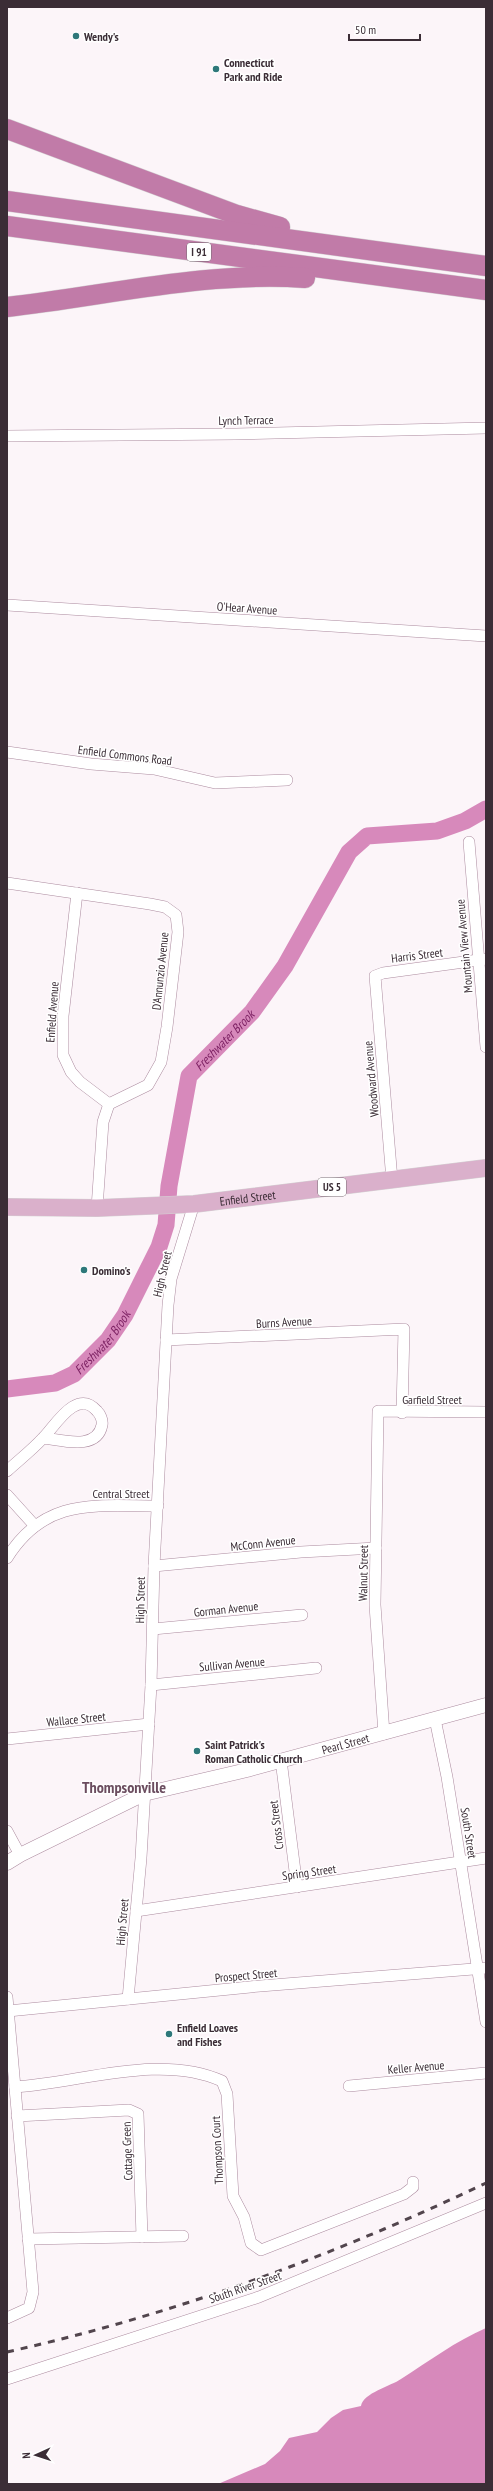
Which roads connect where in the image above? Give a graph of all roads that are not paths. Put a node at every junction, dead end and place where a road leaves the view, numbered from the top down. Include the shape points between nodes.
1 (7, 129) edge
2 (7, 202) edge
3 (7, 226) edge
4 (312, 242) junction
5 (486, 254) edge
6 (415, 256) junction
7 (486, 266) edge
8 (390, 278) junction
9 (486, 290) edge
10 (7, 307) edge
11 (486, 428) edge
12 (7, 436) edge
13 (7, 605) edge
14 (486, 636) edge
15 (7, 752) edge
16 (287, 780) dead end
17 (470, 842) dead end
18 (7, 883) edge
19 (77, 893) junction
20 (482, 959) edge
21 (375, 976) joint
22 (486, 1047) edge
23 (109, 1104) junction
24 (486, 1168) edge
25 (392, 1180) junction
26 (186, 1205) junction
27 (7, 1207) edge
28 (97, 1208) junction
29 (166, 1340) junction
30 (378, 1411) joint
31 (486, 1412) edge
32 (402, 1413) junction
33 (44, 1438) junction
34 (7, 1471) edge
35 (7, 1495) edge
36 (158, 1506) junction
37 (34, 1526) junction
38 (376, 1548) junction
39 (7, 1558) edge
40 (154, 1566) junction
41 (302, 1615) dead end
42 (153, 1629) junction
43 (316, 1668) dead end
44 (151, 1684) junction
45 (486, 1705) edge
46 (435, 1719) junction
47 (149, 1724) junction
48 (384, 1734) junction
49 (7, 1738) edge
50 (281, 1760) junction
51 (144, 1794) junction
52 (7, 1831) edge
53 (20, 1854) junction
54 (486, 1858) edge
55 (460, 1862) junction
56 (7, 1864) edge
57 (297, 1887) junction
58 (136, 1911) junction
59 (482, 1968) edge
60 (7, 1997) edge
61 (128, 1999) junction
62 (8, 2011) junction
63 (486, 2022) edge
64 (486, 2073) edge
65 (349, 2086) dead end
66 (15, 2087) junction
67 (17, 2116) junction
68 (413, 2182) dead end
69 (486, 2203) edge
70 (183, 2236) dead end
71 (142, 2237) junction
72 (28, 2239) junction
73 (7, 2318) edge
74 (7, 2379) edge

1 - 4 highway via 236,215 288,229
2 - 4 highway, I 91
3 - 8 highway, I 91
4 - 6 highway, I 91
5 - 6 highway via 443,250
6 - 7 highway, I 91
8 - 9 highway, I 91
8 - 10 highway via 360,283 280,277 228,278
11 - 12 street, Lynch Terrace
13 - 14 street, O'Hear Avenue
15 - 16 street, Enfield Commons Road via 91,764 154,769 215,783
17 - 20 street, Mountain View Avenue
18 - 19 street, D'Annunzio Avenue
19 - 23 street, Enfield Avenue via 63,1016 63,1055 71,1072 80,1082
19 - 23 street, D'Annunzio Avenue via 165,908 176,915 178,922 161,1062 148,1085
20 - 21 street, Harris Street
20 - 22 street, Mountain View Avenue
21 - 25 street, Woodward Avenue
23 - 28 street via 103,1122
24 - 25 main road, Enfield Street / US 5
25 - 26 main road, Enfield Street / US 5
26 - 28 main road, Enfield Street / US 5
26 - 29 street, High Street via 171,1279
27 - 28 main road, Enfield Street / US 5
29 - 32 street, Burns Avenue via 404,1329
29 - 36 street, High Street
30 - 32 street, Garfield Street
30 - 38 street, Walnut Street
31 - 32 street, Garfield Street
33 - 33 street via 58,1418 73,1407 88,1406 96,1409 101,1417 102,1425 98,1435 91,1441
33 - 34 street
35 - 37 street
36 - 37 street, Central Street via 84,1506 56,1513
36 - 40 street, High Street
37 - 39 street, Central Street
38 - 40 street, McConn Avenue via 301,1552
38 - 48 street, Walnut Street via 376,1635
40 - 42 street, High Street
41 - 42 street, Gorman Avenue
42 - 44 street, High Street
43 - 44 street, Sullivan Avenue
44 - 47 street, High Street
45 - 46 street, Pearl Street
46 - 48 street, Pearl Street
46 - 55 street, South Street
47 - 49 street, Wallace Street
47 - 51 street, High Street
48 - 50 street, Pearl Street
50 - 51 street, Pearl Street
50 - 57 street, Cross Street
51 - 53 street, Pearl Street
51 - 58 street, High Street
52 - 53 street
53 - 56 street, Pearl Street
54 - 55 street, Spring Street
55 - 57 street, Spring Street
55 - 59 street, South Street
57 - 58 street, Spring Street
58 - 61 street, High Street
59 - 61 street, Prospect Street
59 - 63 street, South Street
60 - 62 street
61 - 62 street, Prospect Street
62 - 66 street
64 - 65 street, Keller Avenue
66 - 67 street
66 - 68 street, Thompson Court via 146,2069 176,2070 222,2081 227,2094 233,2196 244,2217 251,2244 261,2250 404,2194 413,2187
67 - 71 street, Cottage Green via 129,2110 138,2114
67 - 72 street
69 - 74 street, South River Street via 259,2297
70 - 71 street
71 - 72 street
72 - 73 street via 32,2301 28,2309

